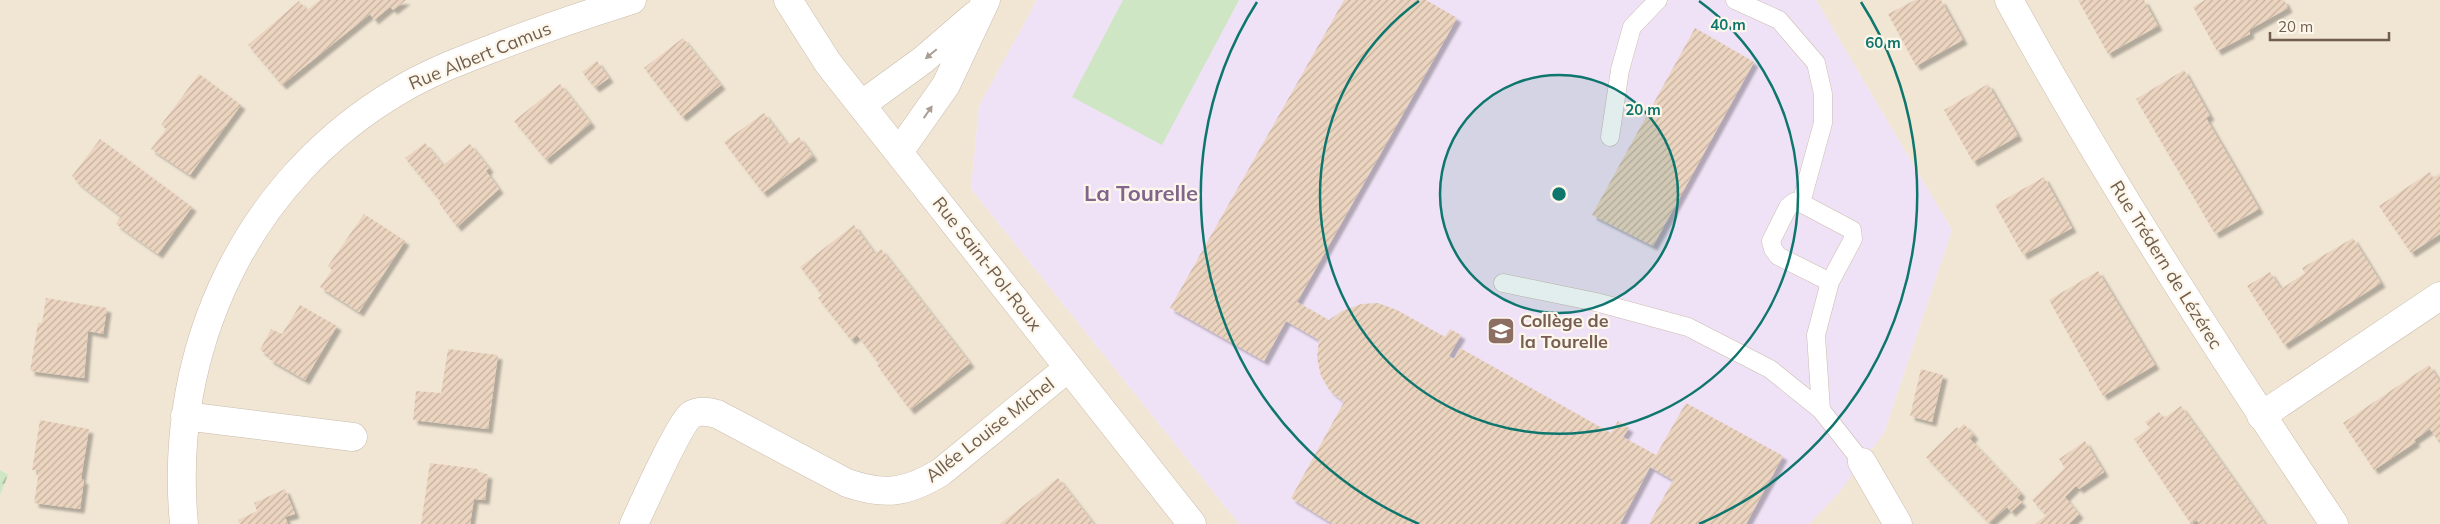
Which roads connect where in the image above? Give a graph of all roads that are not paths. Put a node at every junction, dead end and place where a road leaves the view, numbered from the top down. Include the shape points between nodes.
1 (632, 0) edge
2 (788, 0) edge
3 (1658, 0) edge
4 (1735, 0) edge
5 (2009, 0) edge
6 (983, 5) edge
7 (861, 105) junction
8 (1610, 137) dead end
9 (899, 152) junction
10 (1802, 203) junction
11 (1830, 282) junction
12 (1503, 283) dead end
13 (2440, 296) edge
14 (1068, 368) junction
15 (1821, 410) junction
16 (185, 416) junction
17 (2261, 416) junction
18 (353, 437) dead end
19 (1862, 462) joint
20 (184, 524) edge
21 (634, 524) edge
22 (1192, 524) edge
23 (1898, 524) edge
24 (2334, 524) edge

1 - 16 street, Rue Albert Camus via 577,17 423,78 358,118 322,147 256,224 218,293 194,368
2 - 7 street, Rue Saint-Pol-Roux via 808,35
3 - 8 lane via 1632,27 1620,70
4 - 10 lane via 1779,20 1816,63 1824,94 1823,123
5 - 17 street, Rue Trédern de Lézérec via 2110,177
6 -> 7 street via 923,60
9 -> 6 street via 946,85
7 - 9 street, Rue Saint-Pol-Roux
9 - 14 street, Rue Saint-Pol-Roux
10 - 11 lane via 1852,230 1854,239
10 - 11 lane via 1794,202 1788,207 1771,241 1772,249 1778,256
11 - 15 lane via 1816,335
12 - 15 lane via 1596,302 1688,327 1770,369
13 - 17 street
14 - 21 street, Allée Louise Michel via 941,472 919,486 901,491 866,490 847,483 717,414 696,413 679,431
14 - 22 street, Rue Saint-Pol-Roux
15 - 19 lane
16 - 18 street
16 - 20 street, Rue Albert Camus via 181,456
17 - 24 street, Rue Trédern de Lézérec
19 - 23 street

